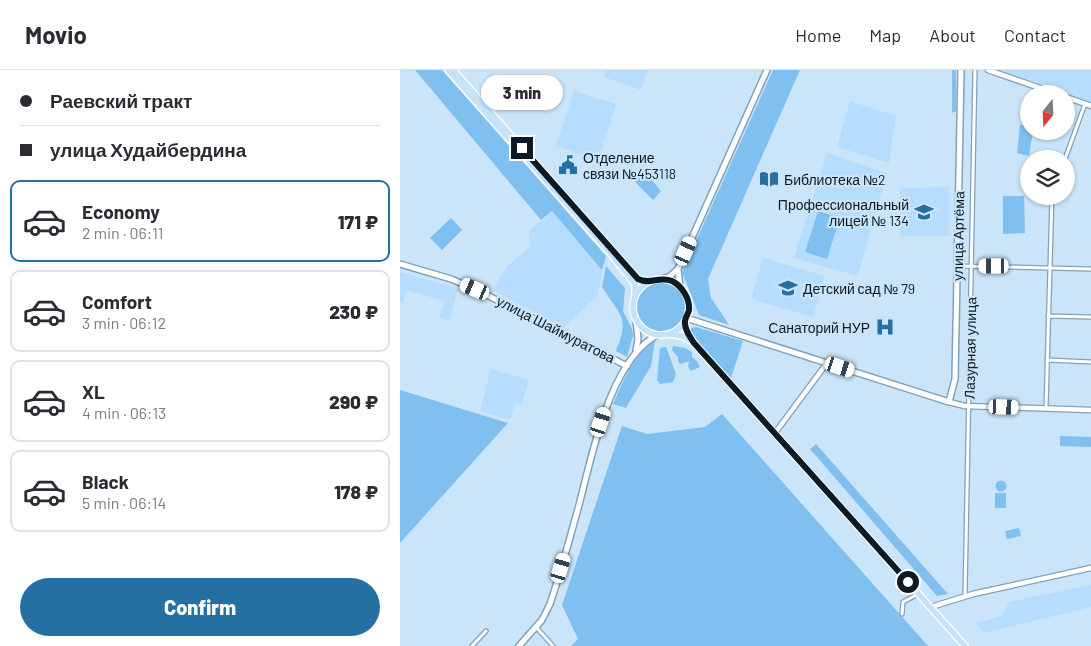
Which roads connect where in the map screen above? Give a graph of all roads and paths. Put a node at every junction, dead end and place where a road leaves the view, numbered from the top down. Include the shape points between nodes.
1 (448, 70) edge
2 (453, 70) edge
3 (767, 70) edge
4 (961, 70) edge
5 (975, 70) edge
6 (988, 70) edge
7 (1031, 85) edge
8 (1075, 100) edge
9 (1085, 104) junction
10 (1091, 106) edge
11 (1068, 150) edge
12 (1052, 205) edge
13 (400, 264) edge
14 (957, 266) junction
15 (971, 266) junction
16 (1050, 267) junction
17 (678, 269) junction
18 (1091, 269) edge
19 (661, 279) junction
20 (650, 281) junction
21 (680, 286) junction
22 (635, 294) junction
23 (1048, 316) junction
24 (1091, 317) edge
25 (636, 320) junction
26 (686, 320) junction
27 (659, 334) junction
28 (666, 334) junction
29 (694, 343) junction
30 (635, 353) junction
31 (1047, 360) junction
32 (1091, 362) edge
33 (827, 363) junction
34 (628, 366) junction
35 (949, 402) junction
36 (969, 406) junction
37 (1046, 408) junction
38 (1091, 410) edge
39 (775, 433) junction
40 (1091, 568) edge
41 (919, 594) junction
42 (966, 596) junction
43 (931, 607) junction
44 (902, 614) dead end
45 (536, 627) junction
46 (486, 631) dead end
47 (472, 646) edge
48 (519, 646) edge
49 (553, 646) edge
50 (965, 646) edge

1 - 22 main road via 610,253 633,282
2 - 20 main road via 638,279
3 - 17 main road
4 - 14 main road, улица Артёма
5 - 15 street, Лазурная улица
6 - 7 street
8 - 9 street
9 - 10 street
9 - 11 street
12 - 16 street
13 - 34 main road, улица Шаймуратова via 475,289
14 - 15 street
14 - 35 main road, улица Артёма via 955,379
15 - 16 street
15 - 36 street, Лазурная улица
16 - 18 street
16 - 23 street
17 - 19 main road
17 - 21 main road
19 - 20 main road
19 - 21 main road
20 - 22 main road
21 - 26 main road via 688,304
22 - 25 main road via 633,308
23 - 24 street
23 - 31 street
25 - 27 main road via 645,330
25 - 30 main road via 638,339
26 - 28 main road
26 - 29 main road via 687,332
26 - 33 main road
27 - 28 main road
27 - 30 main road
28 - 29 main road via 682,336
29 - 39 main road
30 - 34 main road
31 - 32 street
31 - 37 street
33 - 35 main road
33 - 39 street
34 - 45 main road via 606,408 554,592
35 - 36 street
36 - 37 street
36 - 42 street, Лазурная улица
37 - 38 street
39 - 41 main road
40 - 42 street
41 - 43 main road
41 - 44 street via 904,602
42 - 43 street
43 - 50 main road
45 - 48 main road
45 - 49 street
46 - 47 street

